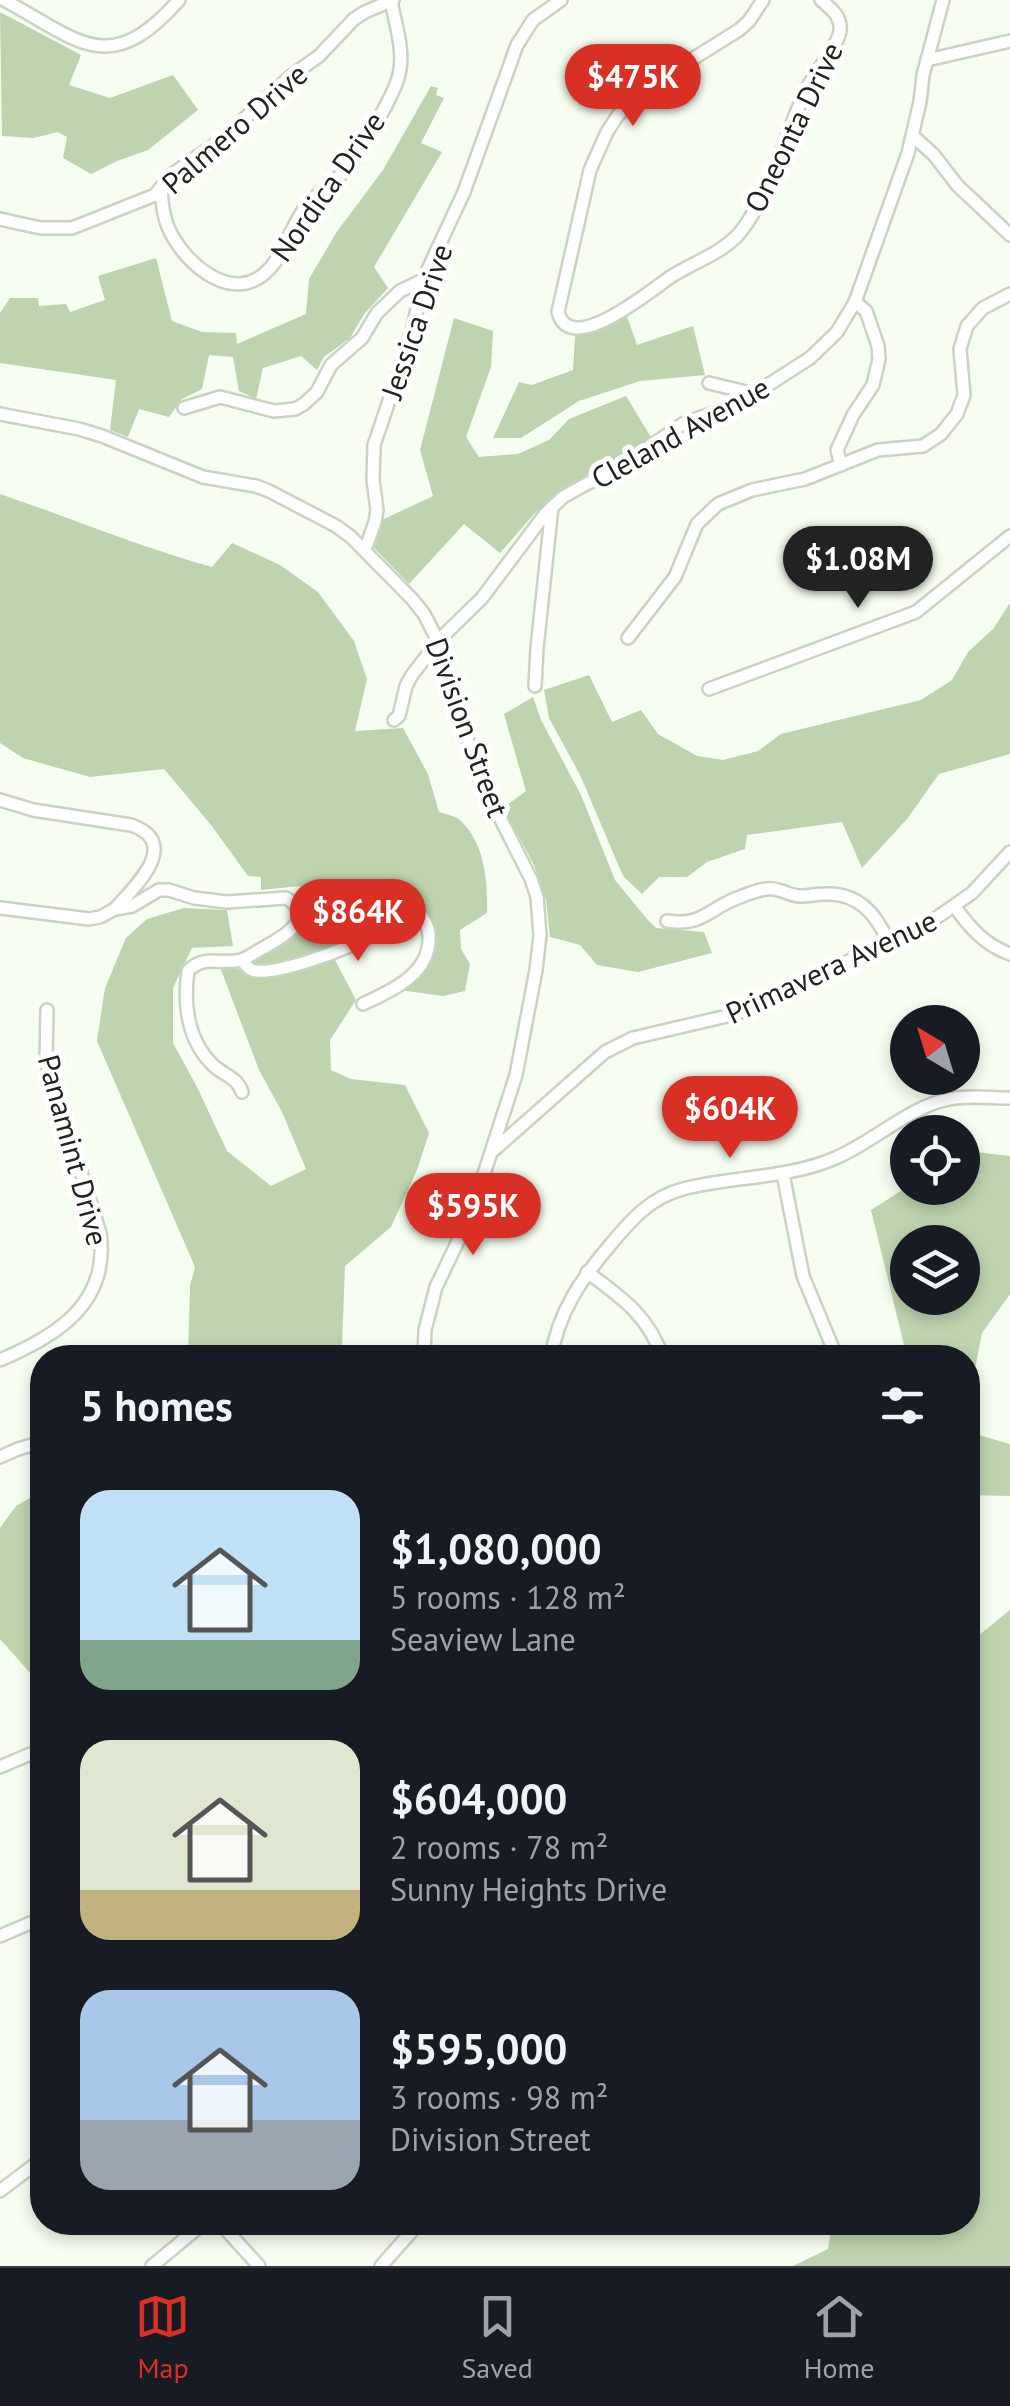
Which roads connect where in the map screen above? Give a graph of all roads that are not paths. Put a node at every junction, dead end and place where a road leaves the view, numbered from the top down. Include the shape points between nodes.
1 (4, 0) edge
2 (178, 0) edge
3 (392, 0) edge
4 (561, 0) edge
5 (763, 0) edge
6 (820, 0) edge
7 (942, 0) edge
8 (1010, 40) edge
9 (927, 60) junction
10 (913, 136) junction
11 (161, 190) junction
12 (0, 219) edge
13 (1010, 235) edge
14 (423, 280) junction
15 (1010, 294) edge
16 (855, 302) junction
17 (710, 382) dead end
18 (754, 394) junction
19 (184, 408) dead end
20 (0, 414) edge
21 (840, 465) junction
22 (552, 507) junction
23 (1010, 536) edge
24 (365, 550) junction
25 (628, 638) dead end
26 (438, 641) junction
27 (535, 686) dead end
28 (709, 689) dead end
29 (394, 720) dead end
30 (0, 800) edge
31 (1010, 852) edge
32 (954, 907) junction
33 (0, 908) edge
34 (115, 909) junction
35 (667, 921) dead end
36 (889, 942) junction
37 (1010, 954) edge
38 (242, 960) junction
39 (362, 1004) dead end
40 (47, 1010) dead end
41 (242, 1092) dead end
42 (1010, 1098) edge
43 (491, 1153) junction
44 (784, 1174) junction
45 (587, 1272) junction
46 (32, 1345) edge
47 (424, 1345) edge
48 (555, 1345) edge
49 (658, 1345) edge
50 (832, 1345) edge
51 (30, 1346) edge
52 (0, 1360) edge
53 (30, 1445) edge
54 (0, 1457) edge
55 (30, 1755) edge
56 (0, 1767) edge
57 (30, 1923) edge
58 (0, 1936) edge
59 (30, 2168) edge
60 (0, 2192) edge
61 (189, 2235) edge
62 (231, 2235) edge
63 (408, 2235) edge
64 (152, 2266) edge
65 (260, 2266) edge
66 (381, 2266) edge

1 - 2 street via 84,44 104,48 126,44
3 - 11 street, Palmero Drive via 354,19
3 - 11 street, Nordica Drive via 401,63 394,88 348,168 307,206 265,273 238,283 204,272 175,241
4 - 14 street, Jessica Drive via 534,20 517,46 464,192
5 - 6 street, Oneonta Drive via 739,30 646,88 607,132 590,170 558,312 562,323 574,328 606,320 738,234 838,38 840,23
7 - 9 street, Cleland Avenue
8 - 9 street
9 - 10 street, Cleland Avenue
10 - 13 street
10 - 16 street, Cleland Avenue
11 - 12 street, Palmero Drive via 72,228
14 - 19 street via 378,312 362,338 331,365 317,392 295,409 274,411 220,396
14 - 24 street, Jessica Drive via 374,446 377,510
15 - 21 street via 967,326 960,349 964,395 942,434 923,446 878,450
16 - 18 street, Cleland Avenue via 825,346
16 - 21 street via 866,311 879,360 873,386 837,450
17 - 18 street
18 - 22 street, Cleland Avenue via 684,423 631,465 574,489
20 - 24 street, Division Street via 78,429 203,477 256,486 336,526
21 - 25 street via 718,504 692,534 675,577
22 - 26 street, Cleland Avenue via 482,598
22 - 27 street
23 - 28 street via 916,612
24 - 26 street, Division Street via 413,600
26 - 29 street, Cleland Avenue via 406,686
26 - 43 street, Division Street via 478,776 538,897 536,970 516,1075
30 - 34 street via 144,832 154,846 152,863
31 - 32 street, Primavera Avenue
32 - 36 street, Primavera Avenue
32 - 37 street via 977,935
33 - 34 street via 89,919
34 - 38 street via 160,890 228,902 293,902 298,921 288,934
35 - 36 street via 699,920 735,898 770,889 799,897 843,895 865,905
36 - 43 street, Primavera Avenue via 736,1014 620,1044
38 - 39 street via 258,972 286,969 360,942 394,912 419,912 429,930 424,963
38 - 41 street via 198,962 186,984 198,1048
40 - 46 street, Panamint Drive via 46,1062 100,1233 102,1261 94,1290 78,1312
42 - 44 street via 936,1102 834,1159
43 - 47 street, Division Street via 472,1214 436,1287
44 - 45 street via 662,1196 638,1213
44 - 50 street via 803,1276
45 - 48 street
45 - 49 street via 640,1315
51 - 52 street, Panamint Drive
53 - 54 street
55 - 56 street
57 - 58 street
59 - 60 street
61 - 64 street
62 - 65 street
63 - 66 street

